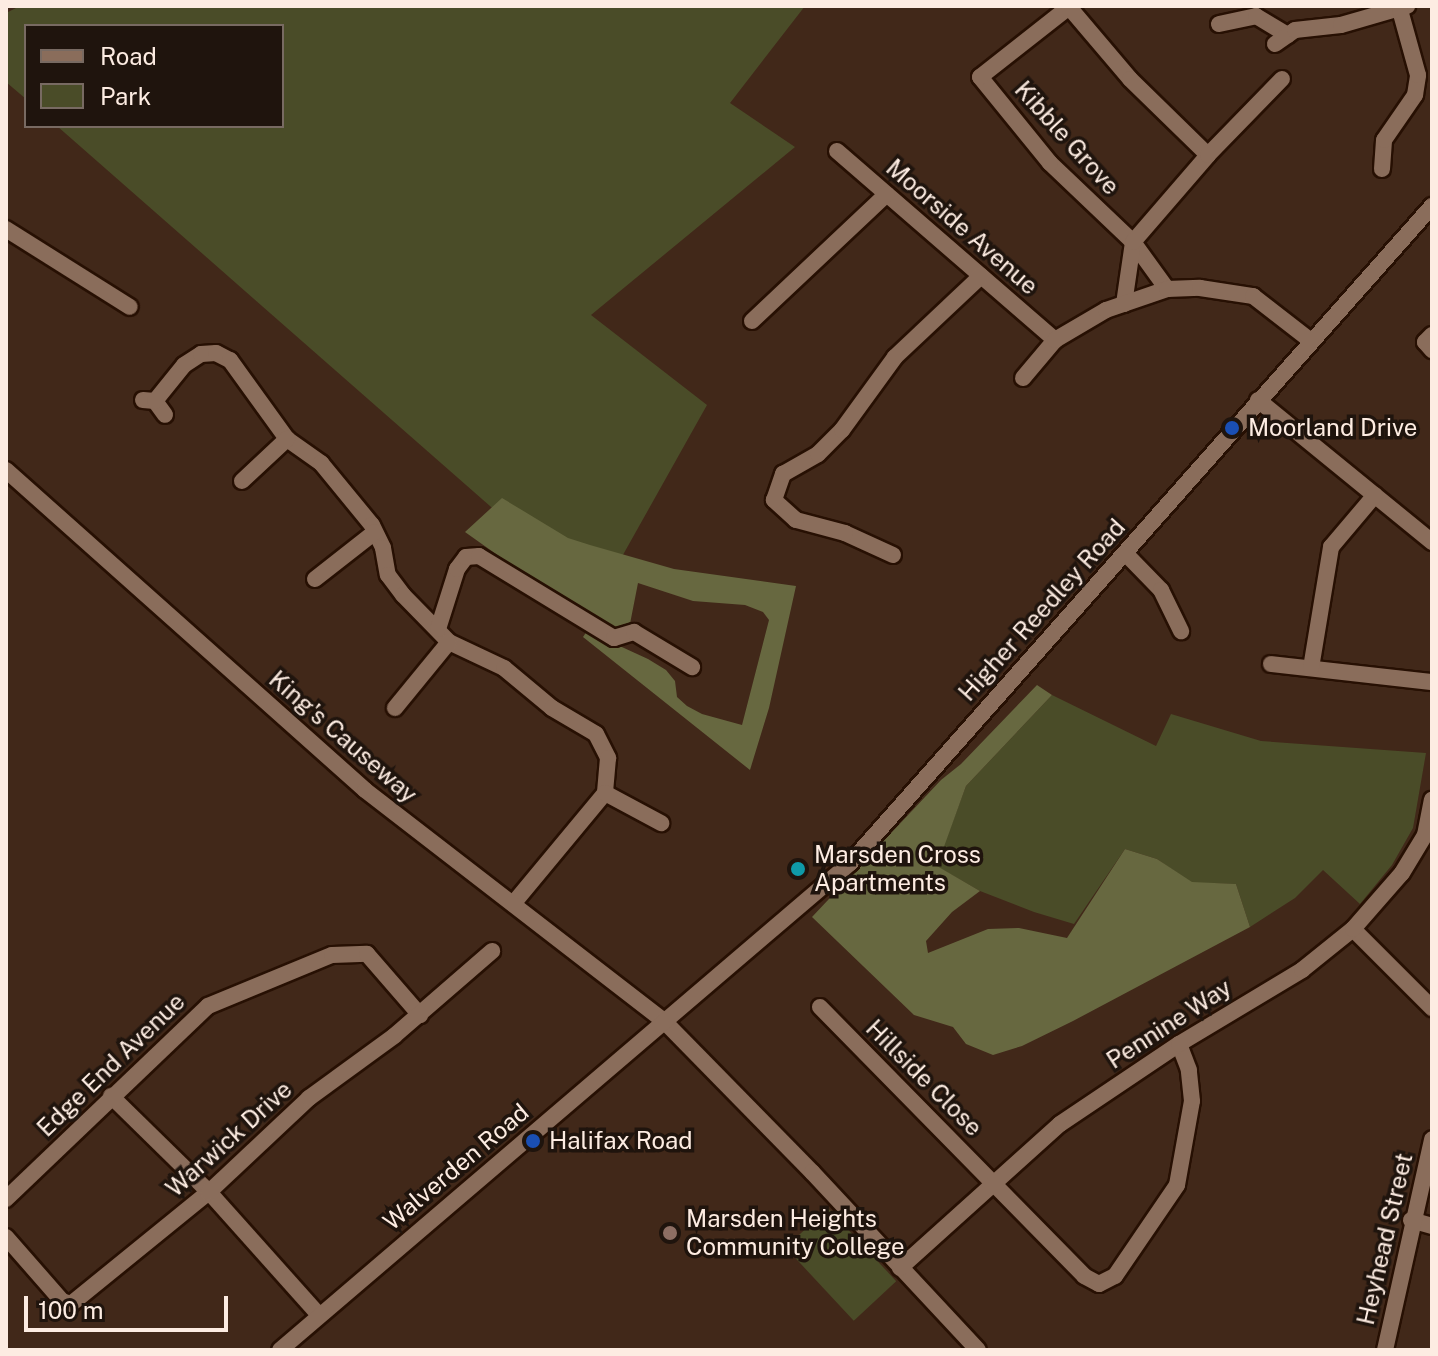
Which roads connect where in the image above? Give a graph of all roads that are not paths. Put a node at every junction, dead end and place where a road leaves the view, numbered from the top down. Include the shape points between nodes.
1 (1069, 6) edge
2 (1404, 8) edge
3 (1219, 24) dead end
4 (1282, 79) dead end
5 (837, 151) dead end
6 (1208, 155) junction
7 (1382, 169) dead end
8 (887, 194) junction
9 (1432, 206) edge
10 (6, 229) edge
11 (1133, 242) junction
12 (981, 276) junction
13 (1167, 289) junction
14 (1124, 304) junction
15 (130, 307) dead end
16 (752, 321) dead end
17 (1432, 335) edge
18 (1055, 340) junction
19 (1311, 341) junction
20 (1432, 350) edge
21 (1023, 378) dead end
22 (1258, 400) junction
23 (154, 405) dead end
24 (287, 439) junction
25 (6, 470) edge
26 (242, 481) dead end
27 (1375, 495) junction
28 (375, 532) junction
29 (1432, 542) edge
30 (1125, 553) junction
31 (893, 555) dead end
32 (315, 579) dead end
33 (1181, 631) dead end
34 (444, 636) junction
35 (1271, 664) dead end
36 (692, 667) dead end
37 (1311, 668) junction
38 (1432, 682) edge
39 (395, 708) dead end
40 (605, 793) junction
41 (1432, 800) edge
42 (661, 823) dead end
43 (513, 904) junction
44 (1353, 929) junction
45 (492, 951) dead end
46 (820, 1007) dead end
47 (1432, 1008) edge
48 (420, 1015) junction
49 (664, 1021) junction
50 (1179, 1044) junction
51 (111, 1096) junction
52 (1432, 1139) edge
53 (994, 1182) junction
54 (209, 1192) junction
55 (6, 1199) edge
56 (1411, 1220) junction
57 (1432, 1226) edge
58 (6, 1237) edge
59 (900, 1268) junction
60 (319, 1315) junction
61 (280, 1350) edge
62 (978, 1350) edge
63 (1385, 1350) edge

1 - 6 street, Kibble Grove via 1130,79
1 - 11 street, Kibble Grove via 980,77 1050,163
2 - 3 street via 1341,25 1295,30 1281,39 1256,16
2 - 7 street via 1418,75 1415,95 1384,140
4 - 6 street
5 - 8 street, Moorside Avenue
6 - 11 street
8 - 12 street, Moorside Avenue
8 - 16 street
9 - 19 street, Higher Reedley Road
10 - 15 street
11 - 13 street, Kibble Grove
11 - 14 street
12 - 18 street, Moorside Avenue
12 - 31 street via 895,357 818,454 783,474 774,500 796,520 845,533
13 - 14 street
13 - 19 street via 1253,296
14 - 18 street
17 - 20 street via 1425,342
18 - 21 street
19 - 22 street, Higher Reedley Road
22 - 27 street
22 - 30 street, Higher Reedley Road
23 - 24 street via 184,365 201,354 216,353 230,360
24 - 26 street
24 - 28 street via 321,463
25 - 43 street, King's Causeway via 365,790
27 - 29 street
27 - 37 street via 1331,547
28 - 32 street
28 - 34 street via 388,575
30 - 33 street via 1161,590
30 - 49 street, Higher Reedley Road via 850,863
34 - 36 street via 457,569 466,557 479,556 614,638 634,632
34 - 39 street
34 - 40 street via 504,668 552,708 596,734 608,758
35 - 37 street
37 - 38 street
40 - 42 street
40 - 43 street
41 - 44 street, Pennine Way via 1425,835 1402,873
43 - 49 street, King's Causeway
44 - 47 street
44 - 50 street, Pennine Way via 1302,970
45 - 48 street, Warwick Drive
46 - 53 street, Hillside Close
48 - 51 street, Edge End Avenue via 367,954 332,955 208,1006
48 - 54 street, Warwick Drive via 309,1098
49 - 59 street
49 - 60 street, Walverden Road
50 - 53 street, Pennine Way via 1060,1124
50 - 53 street, Hillside Close via 1192,1101 1177,1185 1115,1276 1099,1284 1084,1276
51 - 54 street
51 - 55 street, Edge End Avenue
52 - 56 street, Heyhead Street
53 - 59 street, Pennine Way
54 - 58 street, Warwick Drive via 71,1304 62,1301
54 - 60 street
56 - 57 street
56 - 63 street, Heyhead Street
59 - 62 street
60 - 61 street, Walverden Road

